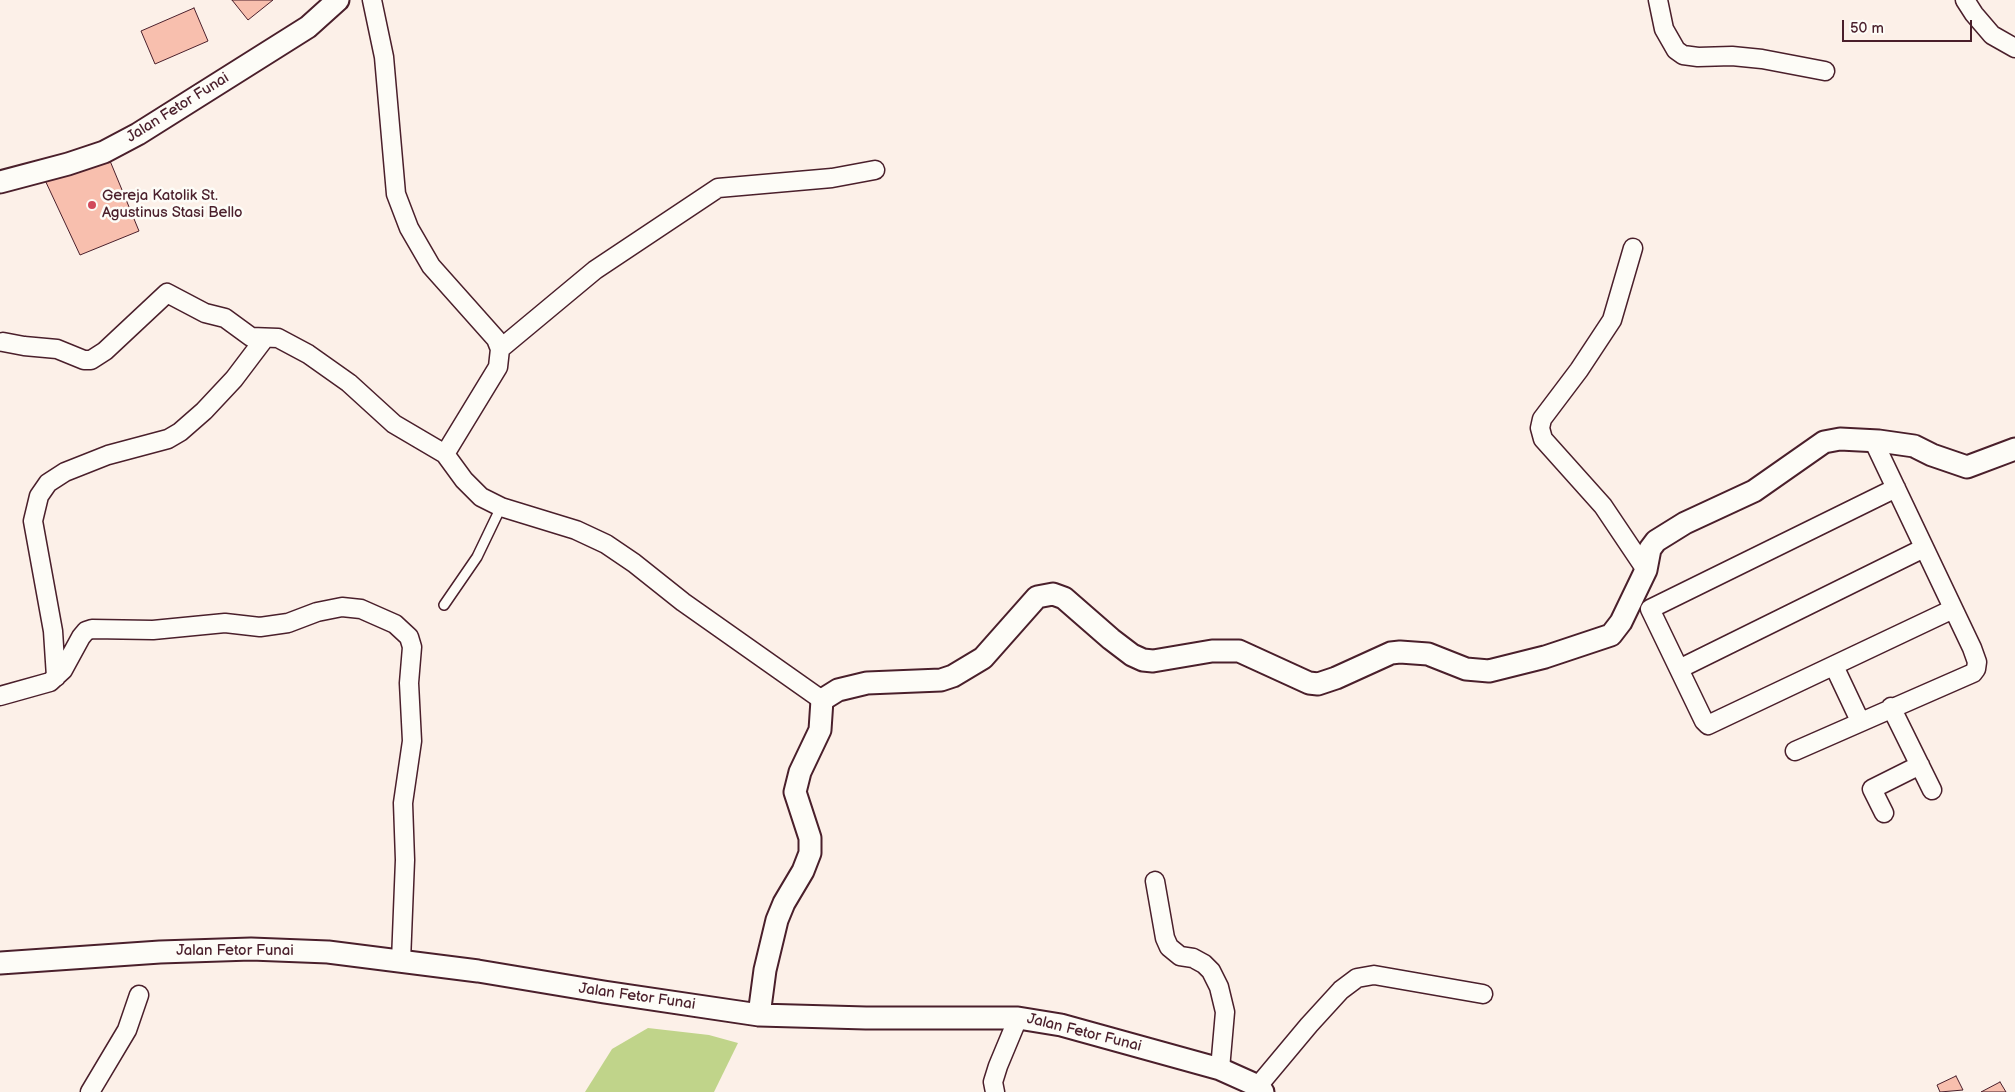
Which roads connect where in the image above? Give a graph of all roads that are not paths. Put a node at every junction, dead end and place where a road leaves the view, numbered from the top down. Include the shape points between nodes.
1 (338, 0) edge
2 (372, 0) edge
3 (1658, 0) edge
4 (1966, 0) edge
5 (2015, 48) edge
6 (1825, 72) dead end
7 (875, 170) dead end
8 (0, 182) edge
9 (1633, 248) dead end
10 (265, 338) junction
11 (3, 342) dead end
12 (500, 349) junction
13 (1873, 440) junction
14 (2015, 449) edge
15 (445, 454) junction
16 (1896, 488) junction
17 (501, 507) junction
18 (1924, 548) junction
19 (1646, 570) junction
20 (444, 604) dead end
21 (1953, 609) junction
22 (1834, 666) junction
23 (1679, 669) junction
24 (56, 677) junction
25 (0, 696) edge
26 (822, 700) junction
27 (1891, 707) junction
28 (1860, 721) junction
29 (1795, 751) dead end
30 (1920, 765) junction
31 (1932, 790) dead end
32 (1884, 813) dead end
33 (1154, 881) dead end
34 (401, 961) junction
35 (0, 963) edge
36 (1483, 994) dead end
37 (139, 995) dead end
38 (759, 1014) junction
39 (1018, 1018) junction
40 (1220, 1069) junction
41 (1260, 1089) edge
42 (90, 1092) edge
43 (995, 1092) edge

1 - 8 street, Jalan Fetor Funai via 308,27 138,134 104,152
2 - 12 street via 384,57 396,194 409,228 431,266 496,340
3 - 6 street via 1664,29 1676,50 1684,55 1762,59
4 - 5 street via 1992,36
7 - 12 street via 832,178 718,188 595,270
9 - 19 street via 1612,320 1542,419 1540,428 1543,439 1603,506
10 - 11 street via 251,337 226,318 205,313 166,293 91,360 57,349
10 - 15 street via 278,338 308,354 349,384 394,424
10 - 24 street via 234,379 204,412 180,432 168,439 108,455 64,472 48,483 39,496 33,522 53,631
12 - 15 street via 498,367
13 - 14 street via 1914,446 1967,467
13 - 16 street
13 - 19 street via 1832,440 1812,449 1754,491 1662,536 1650,549
15 - 17 street via 481,497
16 - 18 street
16 - 23 street via 1650,609
17 - 20 lane via 477,557
17 - 26 street via 576,530 606,544
18 - 21 street
18 - 23 street
19 - 26 street via 1621,622 1611,635 1489,671 1466,669 1428,654 1400,652 1318,684 1309,683 1239,651 1212,651 1143,660 1132,655 1064,598 1053,594 1033,600 983,658 953,676 941,680 867,683 838,690
21 - 22 street
21 - 27 street via 1972,648 1976,669
22 - 23 street via 1708,725
22 - 28 street
24 - 25 street via 42,685
24 - 34 street via 80,637 92,628 153,630 225,623 260,627 288,623 342,607 378,615 404,629 412,647 409,683 412,741 403,803 405,860
26 - 38 street via 820,730 800,772 795,792 810,838 810,853 777,920
27 - 28 street
27 - 30 street
28 - 29 street
30 - 31 street
30 - 32 street via 1872,789
33 - 40 street via 1169,947 1180,956 1204,964 1219,987 1224,1012
34 - 35 street, Jalan Fetor Funai via 328,952 251,949
34 - 38 street, Jalan Fetor Funai
36 - 41 street via 1374,975 1357,978 1341,990 1309,1025
37 - 42 street via 127,1030
38 - 39 street, Jalan Fetor Funai
39 - 40 street, Jalan Fetor Funai via 1061,1025
39 - 43 street via 993,1082
40 - 41 street, Jalan Fetor Funai

